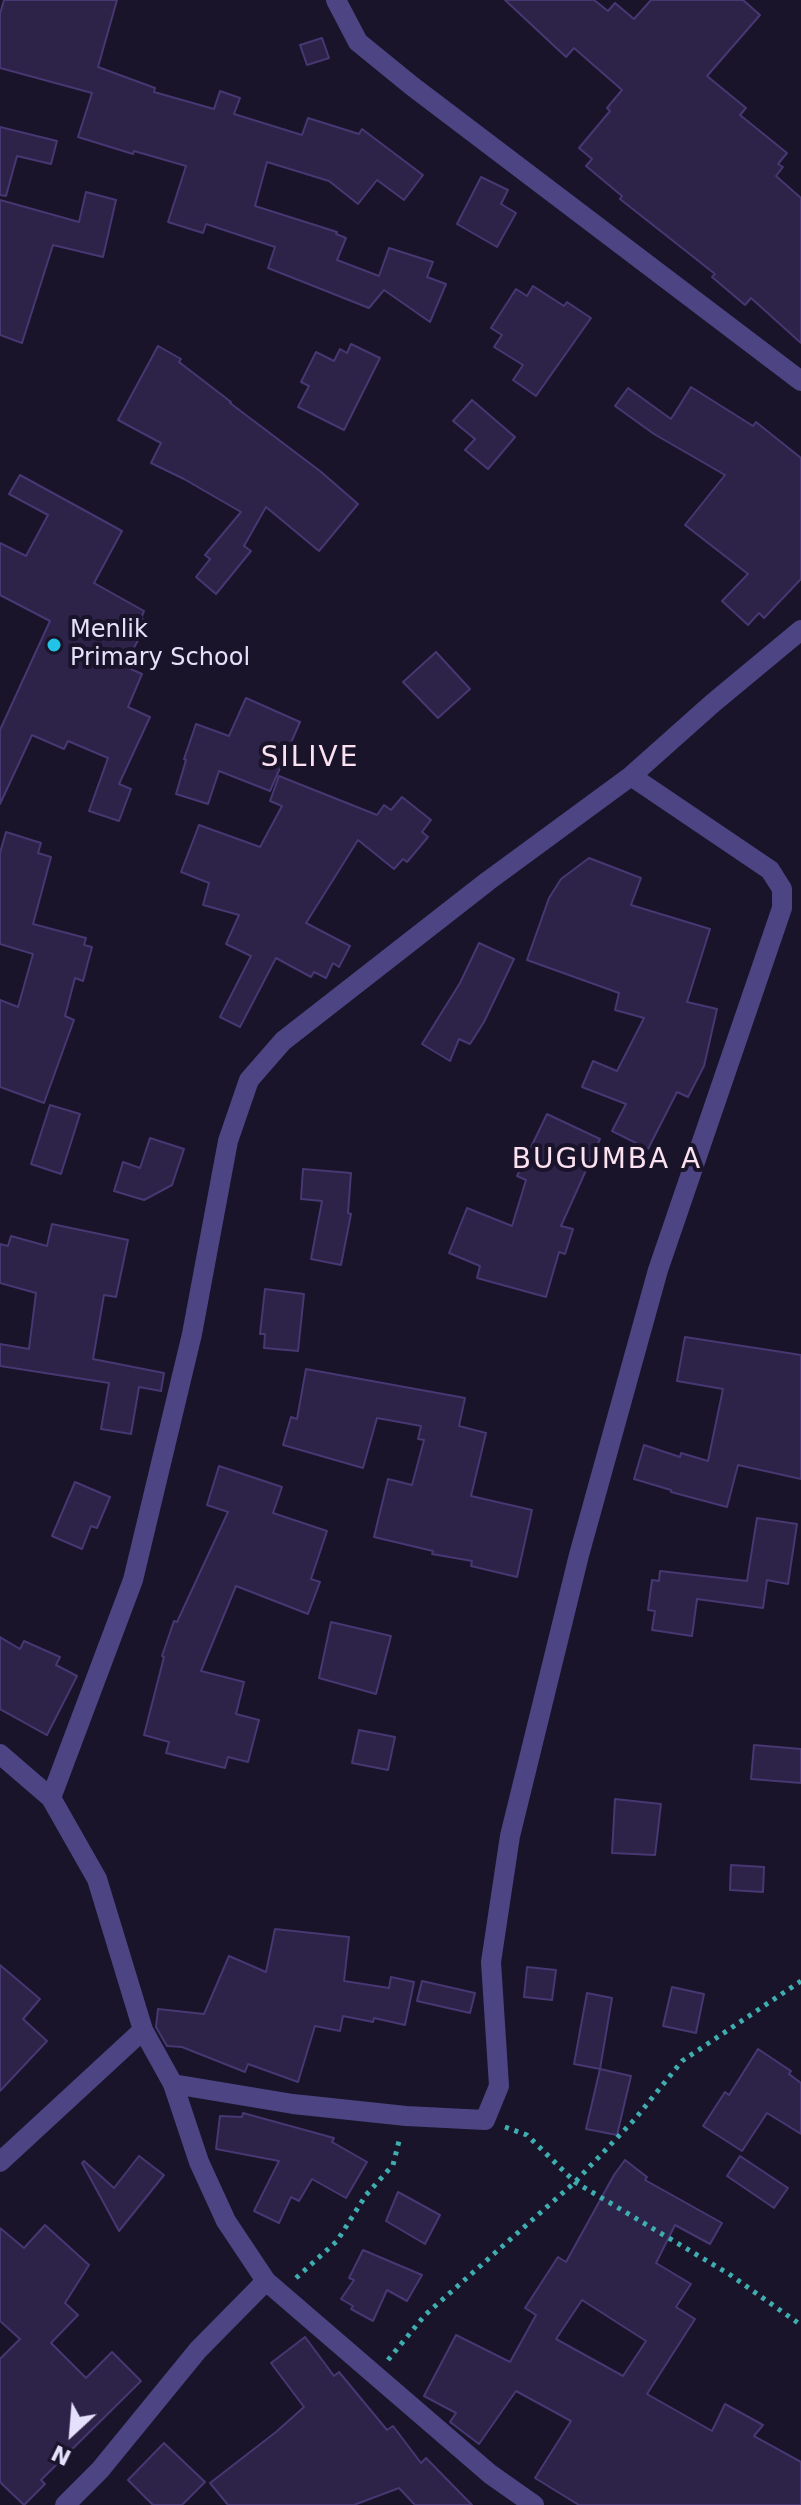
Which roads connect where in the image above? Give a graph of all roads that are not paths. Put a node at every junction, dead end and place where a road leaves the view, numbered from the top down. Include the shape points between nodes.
1 (336, 0) edge
2 (801, 381) edge
3 (801, 630) edge
4 (631, 776) junction
5 (0, 1754) edge
6 (51, 1798) junction
7 (143, 2030) junction
8 (173, 2084) junction
9 (0, 2162) edge
10 (273, 2286) junction
11 (65, 2505) edge
12 (534, 2505) edge

1 - 2 street via 358,42
3 - 4 street
4 - 6 street via 283,1041 249,1080 228,1141 192,1334 133,1580
4 - 8 street via 770,870 782,889 782,908 658,1270 517,1806 491,1962 499,2086 485,2120 293,2104
5 - 6 street
6 - 7 street via 97,1879
7 - 8 street
7 - 9 street
8 - 10 street via 226,2221
10 - 11 street via 198,2350
10 - 12 street via 490,2474

